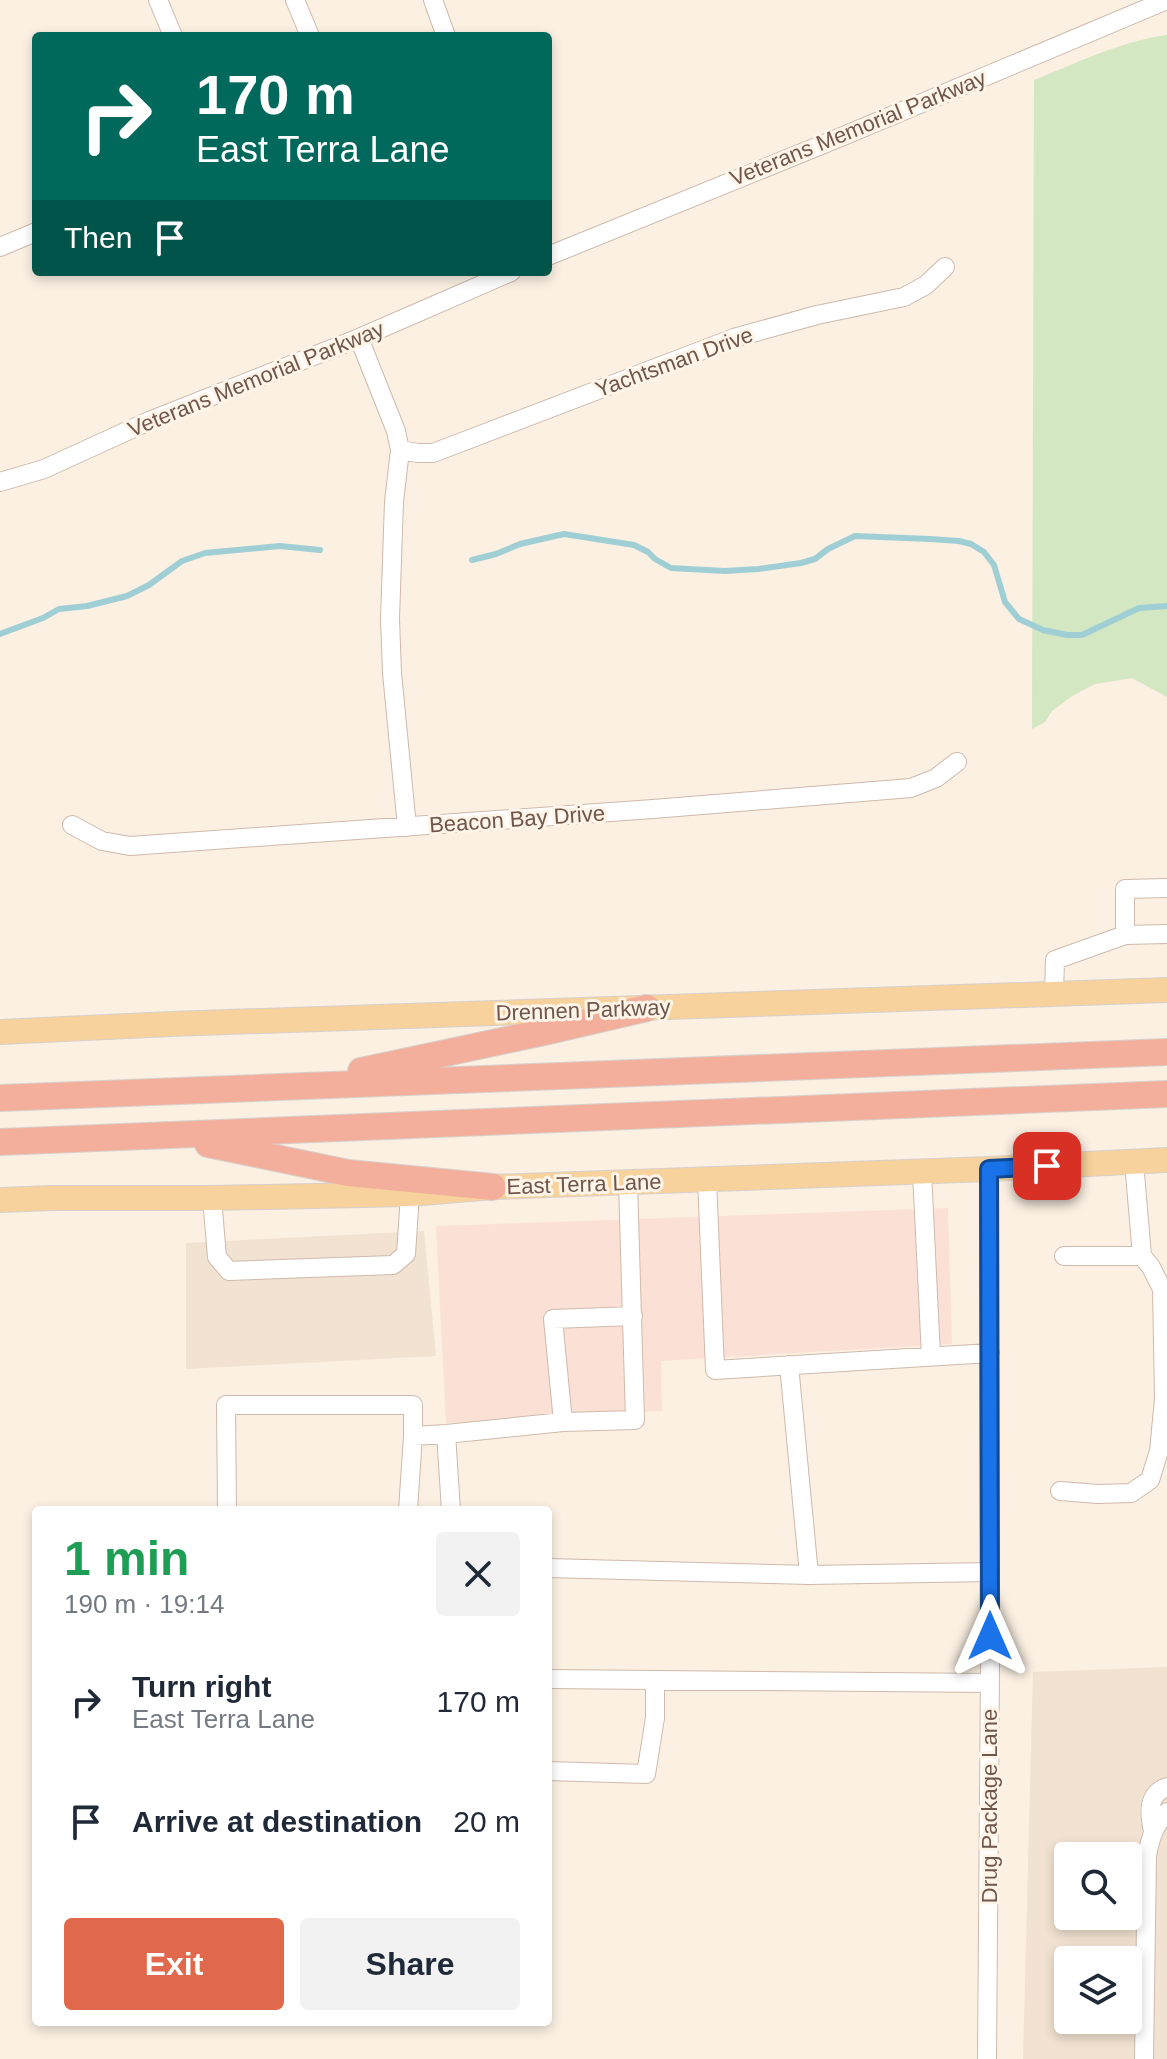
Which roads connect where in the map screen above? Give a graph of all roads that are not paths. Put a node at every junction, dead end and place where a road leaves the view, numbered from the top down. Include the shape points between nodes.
1 (158, 0) edge
2 (295, 0) edge
3 (433, 0) edge
4 (1167, 0) edge
5 (171, 32) edge
6 (308, 32) edge
7 (445, 32) edge
8 (32, 234) edge
9 (0, 247) edge
10 (552, 254) edge
11 (945, 267) dead end
12 (502, 276) edge
13 (359, 338) junction
14 (400, 450) junction
15 (0, 482) edge
16 (957, 762) dead end
17 (72, 825) dead end
18 (407, 827) junction
19 (1167, 888) edge
20 (1167, 934) edge
21 (1125, 935) junction
22 (1167, 990) edge
23 (1054, 994) junction
24 (647, 1008) junction
25 (0, 1032) edge
26 (1167, 1052) edge
27 (287, 1086) junction
28 (1167, 1094) edge
29 (0, 1098) edge
30 (170, 1136) junction
31 (0, 1142) edge
32 (1167, 1160) edge
33 (1134, 1162) junction
34 (989, 1169) junction
35 (922, 1172) junction
36 (707, 1179) junction
37 (628, 1182) junction
38 (493, 1187) junction
39 (410, 1194) junction
40 (212, 1198) junction
41 (0, 1200) edge
42 (1064, 1256) dead end
43 (1142, 1256) junction
44 (633, 1316) junction
45 (990, 1353) junction
46 (931, 1356) junction
47 (789, 1365) junction
48 (563, 1422) junction
49 (446, 1434) junction
50 (413, 1436) junction
51 (1060, 1491) dead end
52 (227, 1506) edge
53 (408, 1506) edge
54 (451, 1506) edge
55 (552, 1568) edge
56 (990, 1572) junction
57 (809, 1575) junction
58 (552, 1679) edge
59 (655, 1680) junction
60 (990, 1683) junction
61 (552, 1771) edge
62 (1167, 1787) edge
63 (1160, 1822) edge
64 (987, 2059) edge
65 (1144, 2059) edge

1 - 5 street
2 - 6 street
3 - 7 street
4 - 10 street, Veterans Memorial Parkway
8 - 9 street
11 - 14 street, Yachtsman Drive via 904,297 734,338 433,453
12 - 13 street, Veterans Memorial Parkway
13 - 14 street
13 - 15 street, Veterans Memorial Parkway via 149,421 44,469
14 - 18 street via 390,619
16 - 18 street, Beacon Bay Drive via 911,788
17 - 18 street, Beacon Bay Drive via 102,841 130,846
19 - 21 street via 1125,889
20 - 21 street
21 - 23 street via 1055,960
22 - 23 main road, Drennen Parkway
23 - 24 main road, Drennen Parkway
24 - 25 main road, Drennen Parkway
24 - 27 highway
26 - 27 highway
27 - 29 highway
28 - 30 highway
30 - 31 highway
30 - 38 highway via 348,1173
32 - 33 main road, East Terra Lane
33 - 34 main road, East Terra Lane
33 - 43 street
34 - 35 main road, East Terra Lane
34 - 45 street, Drug Package Lane
35 - 36 main road, East Terra Lane
35 - 46 street
36 - 37 main road, East Terra Lane
36 - 47 street via 715,1370
37 - 38 main road, East Terra Lane
37 - 44 street
38 - 39 main road, East Terra Lane
39 - 40 main road, East Terra Lane
39 - 40 street via 406,1254 393,1265 229,1271 217,1257
40 - 41 main road, East Terra Lane
42 - 43 street
43 - 51 street via 1162,1289 1164,1399 1150,1480 1131,1493
44 - 48 street via 635,1420
44 - 48 street via 553,1319
45 - 46 street
45 - 56 street, Drug Package Lane
46 - 47 street
47 - 57 street
48 - 49 street
49 - 50 street
49 - 54 street
50 - 52 street via 413,1405 226,1405
50 - 53 street
55 - 57 street
56 - 57 street
56 - 60 street, Drug Package Lane
58 - 59 street
59 - 60 street
59 - 61 street via 646,1774
60 - 64 street, Drug Package Lane
62 - 63 street via 1159,1790 1150,1807
63 - 65 street via 1147,1856

